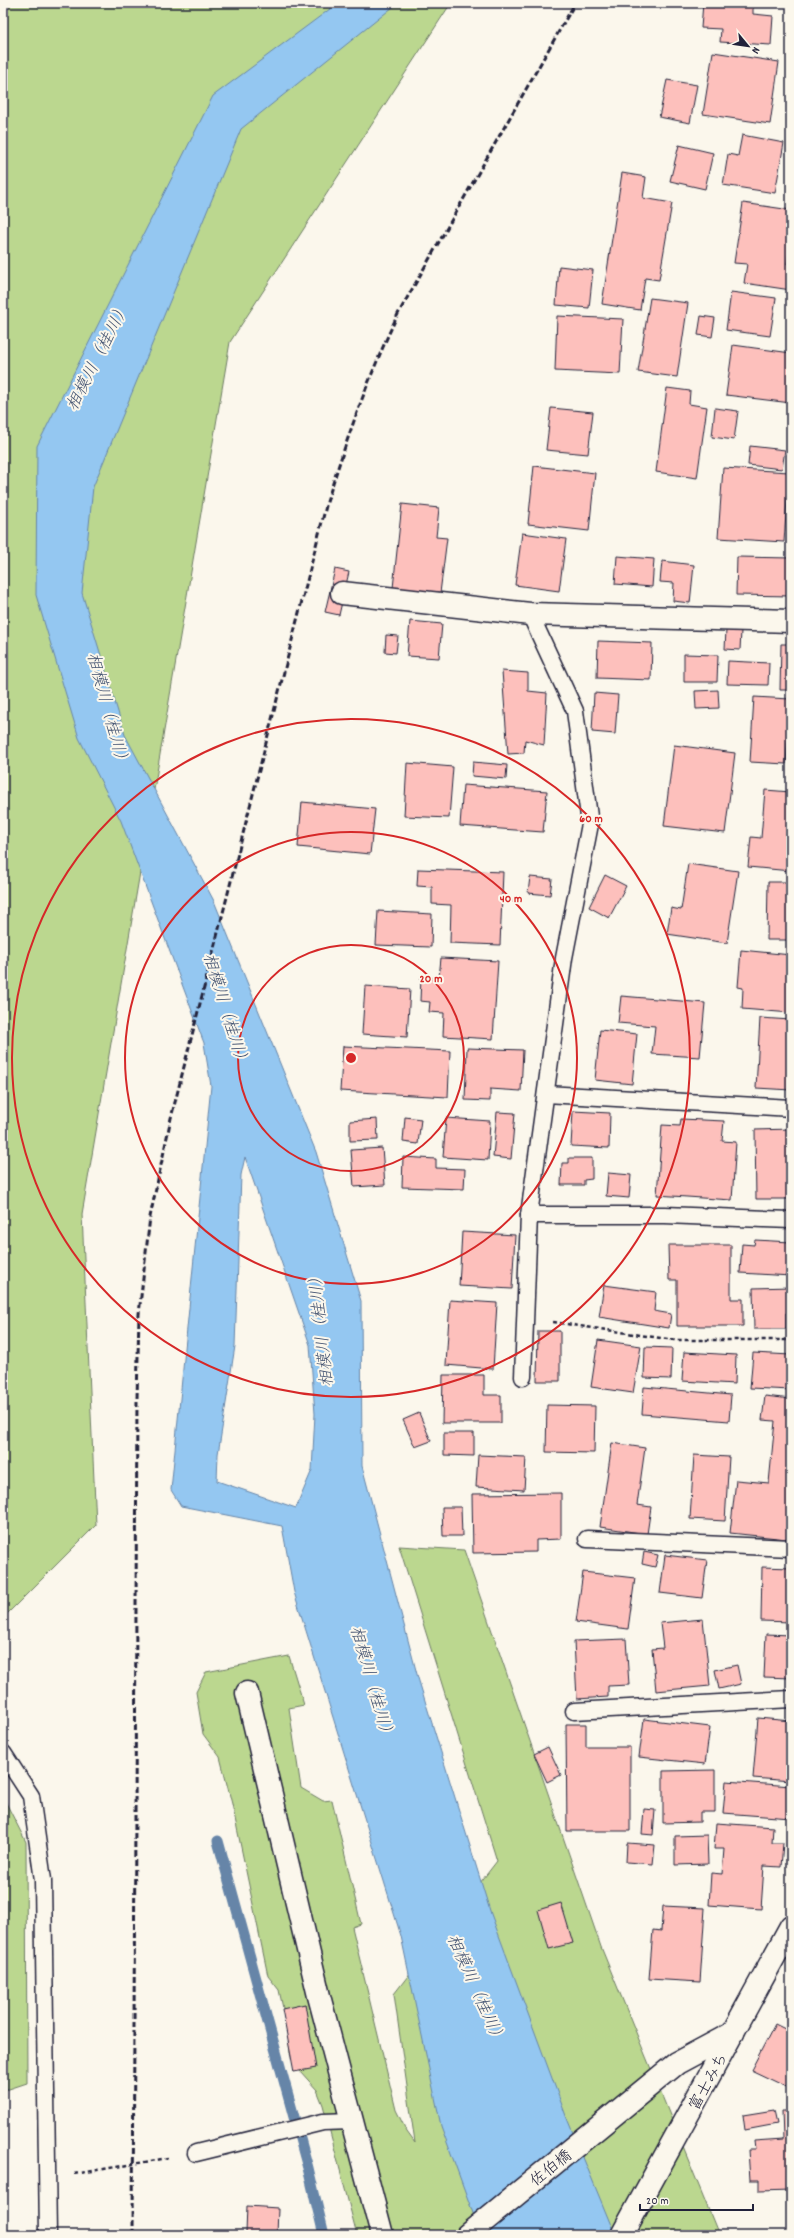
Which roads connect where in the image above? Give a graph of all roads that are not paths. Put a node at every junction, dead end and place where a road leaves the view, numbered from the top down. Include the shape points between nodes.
1 (342, 593) dead end
2 (530, 614) junction
3 (791, 621) edge
4 (546, 1094) junction
5 (791, 1108) edge
6 (529, 1215) junction
7 (791, 1220) edge
8 (523, 1377) dead end
9 (587, 1539) dead end
10 (791, 1548) edge
11 (247, 1693) dead end
12 (791, 1699) edge
13 (574, 1711) dead end
14 (3, 1753) edge
15 (791, 1926) edge
16 (733, 2033) junction
17 (352, 2121) junction
18 (196, 2153) road end
19 (48, 2235) edge
20 (382, 2235) edge
21 (467, 2235) edge
22 (622, 2235) edge

1 - 2 main road
2 - 3 main road
2 - 4 lane via 575,711 590,824 564,958
4 - 5 lane
4 - 6 lane
6 - 7 lane via 665,1215
6 - 8 lane
9 - 10 lane
11 - 17 main road via 319,1996
12 - 13 lane
14 - 19 lane via 31,1796 43,1880
15 - 16 main road, 富士みち
16 - 21 main road, 佐伯橋 via 677,2063
16 - 22 main road, 富士みち
17 - 18 lane via 323,2122
17 - 20 main road

